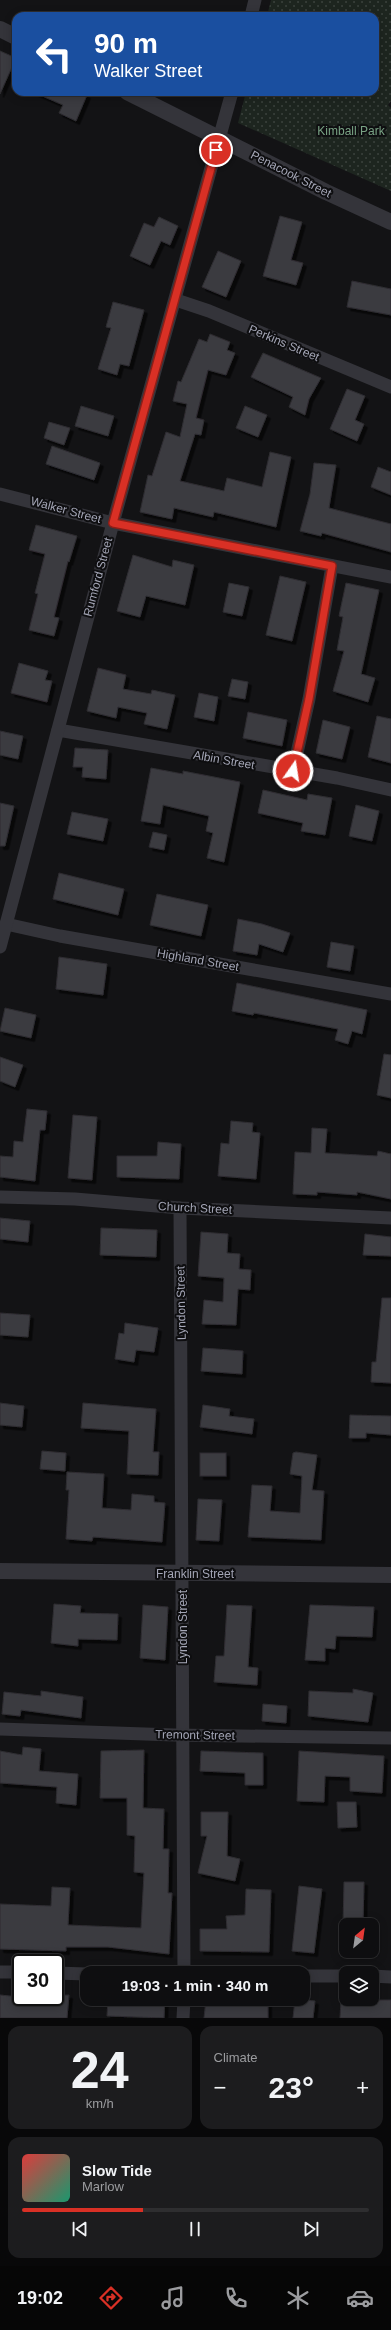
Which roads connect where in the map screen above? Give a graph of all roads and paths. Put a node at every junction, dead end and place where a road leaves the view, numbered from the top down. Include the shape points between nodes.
1 (255, 0) edge
2 (252, 12) edge
3 (0, 29) edge
4 (12, 35) edge
5 (135, 96) edge
6 (231, 96) edge
7 (220, 138) junction
8 (391, 222) edge
9 (176, 300) junction
10 (391, 387) edge
11 (0, 494) edge
12 (113, 523) junction
13 (332, 566) junction
14 (391, 577) edge
15 (58, 730) junction
16 (293, 771) junction
17 (391, 790) edge
18 (6, 924) junction
19 (0, 947) edge
20 (391, 994) edge
21 (0, 1197) edge
22 (180, 1208) junction
23 (391, 1218) edge
24 (0, 1571) edge
25 (183, 1574) junction
26 (391, 1575) edge
27 (0, 1729) edge
28 (183, 1735) junction
29 (391, 1738) edge
30 (184, 1966) edge
31 (0, 1972) edge
32 (12, 1972) edge
33 (64, 1973) edge
34 (80, 1974) edge
35 (310, 1976) edge
36 (339, 1976) edge
37 (379, 1976) edge
38 (391, 1977) edge
39 (184, 2006) edge
40 (184, 2018) edge

1 - 2 street
3 - 4 street
5 - 7 street, Penacook Street
6 - 7 street, Rumford Street
7 - 8 street, Penacook Street
7 - 9 street, Rumford Street
9 - 10 street, Perkins Street via 209,311
9 - 12 street, Rumford Street
11 - 12 street, Walker Street
12 - 13 street, Walker Street
12 - 15 street, Rumford Street
13 - 14 street, Walker Street
13 - 16 street via 309,699
15 - 16 street, Albin Street
15 - 18 street, Rumford Street
16 - 17 street, Albin Street
18 - 19 street, Rumford Street
18 - 20 street, Highland Street via 60,936
21 - 22 street, Church Street via 75,1199
22 - 23 street, Church Street
22 - 25 street, Lyndon Street
24 - 25 street, Franklin Street
25 - 26 street, Franklin Street
25 - 28 street, Lyndon Street
27 - 28 street, Tremont Street
28 - 29 street, Tremont Street
28 - 30 street, Lyndon Street
31 - 32 street
33 - 34 street
35 - 36 street
37 - 38 street
39 - 40 street

